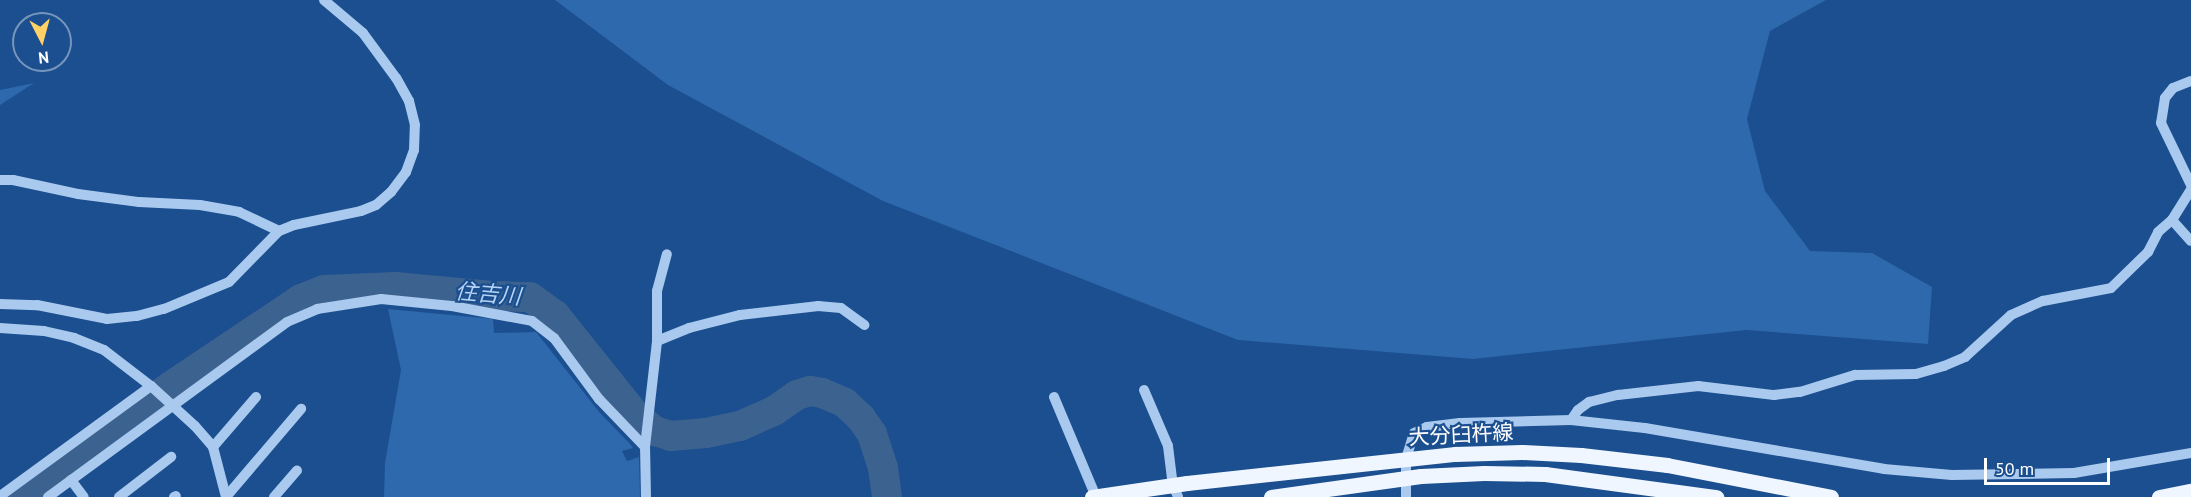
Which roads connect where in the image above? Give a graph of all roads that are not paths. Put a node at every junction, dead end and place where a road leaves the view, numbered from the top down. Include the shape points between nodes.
1 (324, 0) edge
2 (2191, 81) edge
3 (0, 180) edge
4 (2191, 185) edge
5 (2191, 190) edge
6 (2172, 220) junction
7 (279, 231) junction
8 (2191, 241) edge
9 (667, 254) dead end
10 (0, 304) edge
11 (864, 325) dead end
12 (0, 328) edge
13 (657, 341) junction
14 (151, 386) junction
15 (1144, 390) dead end
16 (1054, 397) dead end
17 (256, 398) dead end
18 (170, 405) junction
19 (302, 409) dead end
20 (1571, 420) junction
21 (645, 442) junction
22 (213, 447) junction
23 (2191, 453) edge
24 (171, 457) dead end
25 (1406, 459) junction
26 (297, 471) dead end
27 (1405, 479) junction
28 (71, 480) junction
29 (1175, 491) edge
30 (2191, 491) edge
31 (0, 496) edge
32 (48, 497) edge
33 (84, 497) edge
34 (118, 497) edge
35 (226, 497) edge
36 (274, 497) edge
37 (646, 497) edge
38 (1094, 497) edge
39 (1271, 497) edge
40 (1406, 497) edge
41 (1716, 497) edge
42 (1831, 497) edge
43 (2159, 497) edge

1 - 7 street via 363,33 403,88 415,124 414,150 406,172 376,205
2 - 4 street via 2173,88 2165,98 2161,123
3 - 7 street via 78,194 239,212
5 - 6 street
6 - 8 street
6 - 20 street via 2158,232 2148,252 2111,288 2043,301 2011,315 1965,357 1944,366 1916,374 1855,375 1800,392 1774,395 1698,386 1618,395 1589,402
7 - 10 street via 229,282 149,314 106,319 37,305
9 - 13 street via 657,291
11 - 13 street via 841,308 818,306 740,315
12 - 14 street via 74,338 104,350
13 - 21 street
14 - 18 street
14 - 31 street
15 - 29 street via 1168,446
16 - 38 street
17 - 22 street
18 - 21 street via 287,322 317,309 381,299 452,306 532,321 554,338 599,399
18 - 22 street
18 - 28 street
19 - 35 street
20 - 23 street via 1645,428 1884,469 1952,475 2074,473
20 - 25 street via 1427,427 1414,433
21 - 37 street
22 - 35 street
24 - 34 street
25 - 27 street
25 - 29 main road, 大分臼杵線
25 - 42 main road, 大分臼杵線 via 1487,453 1581,455 1667,465
26 - 36 street
27 - 39 main road, 大分臼杵線
27 - 40 street
27 - 41 main road, 大分臼杵線 via 1468,473 1545,474
28 - 32 street
28 - 33 street
29 - 38 main road, 大分臼杵線
30 - 43 main road

